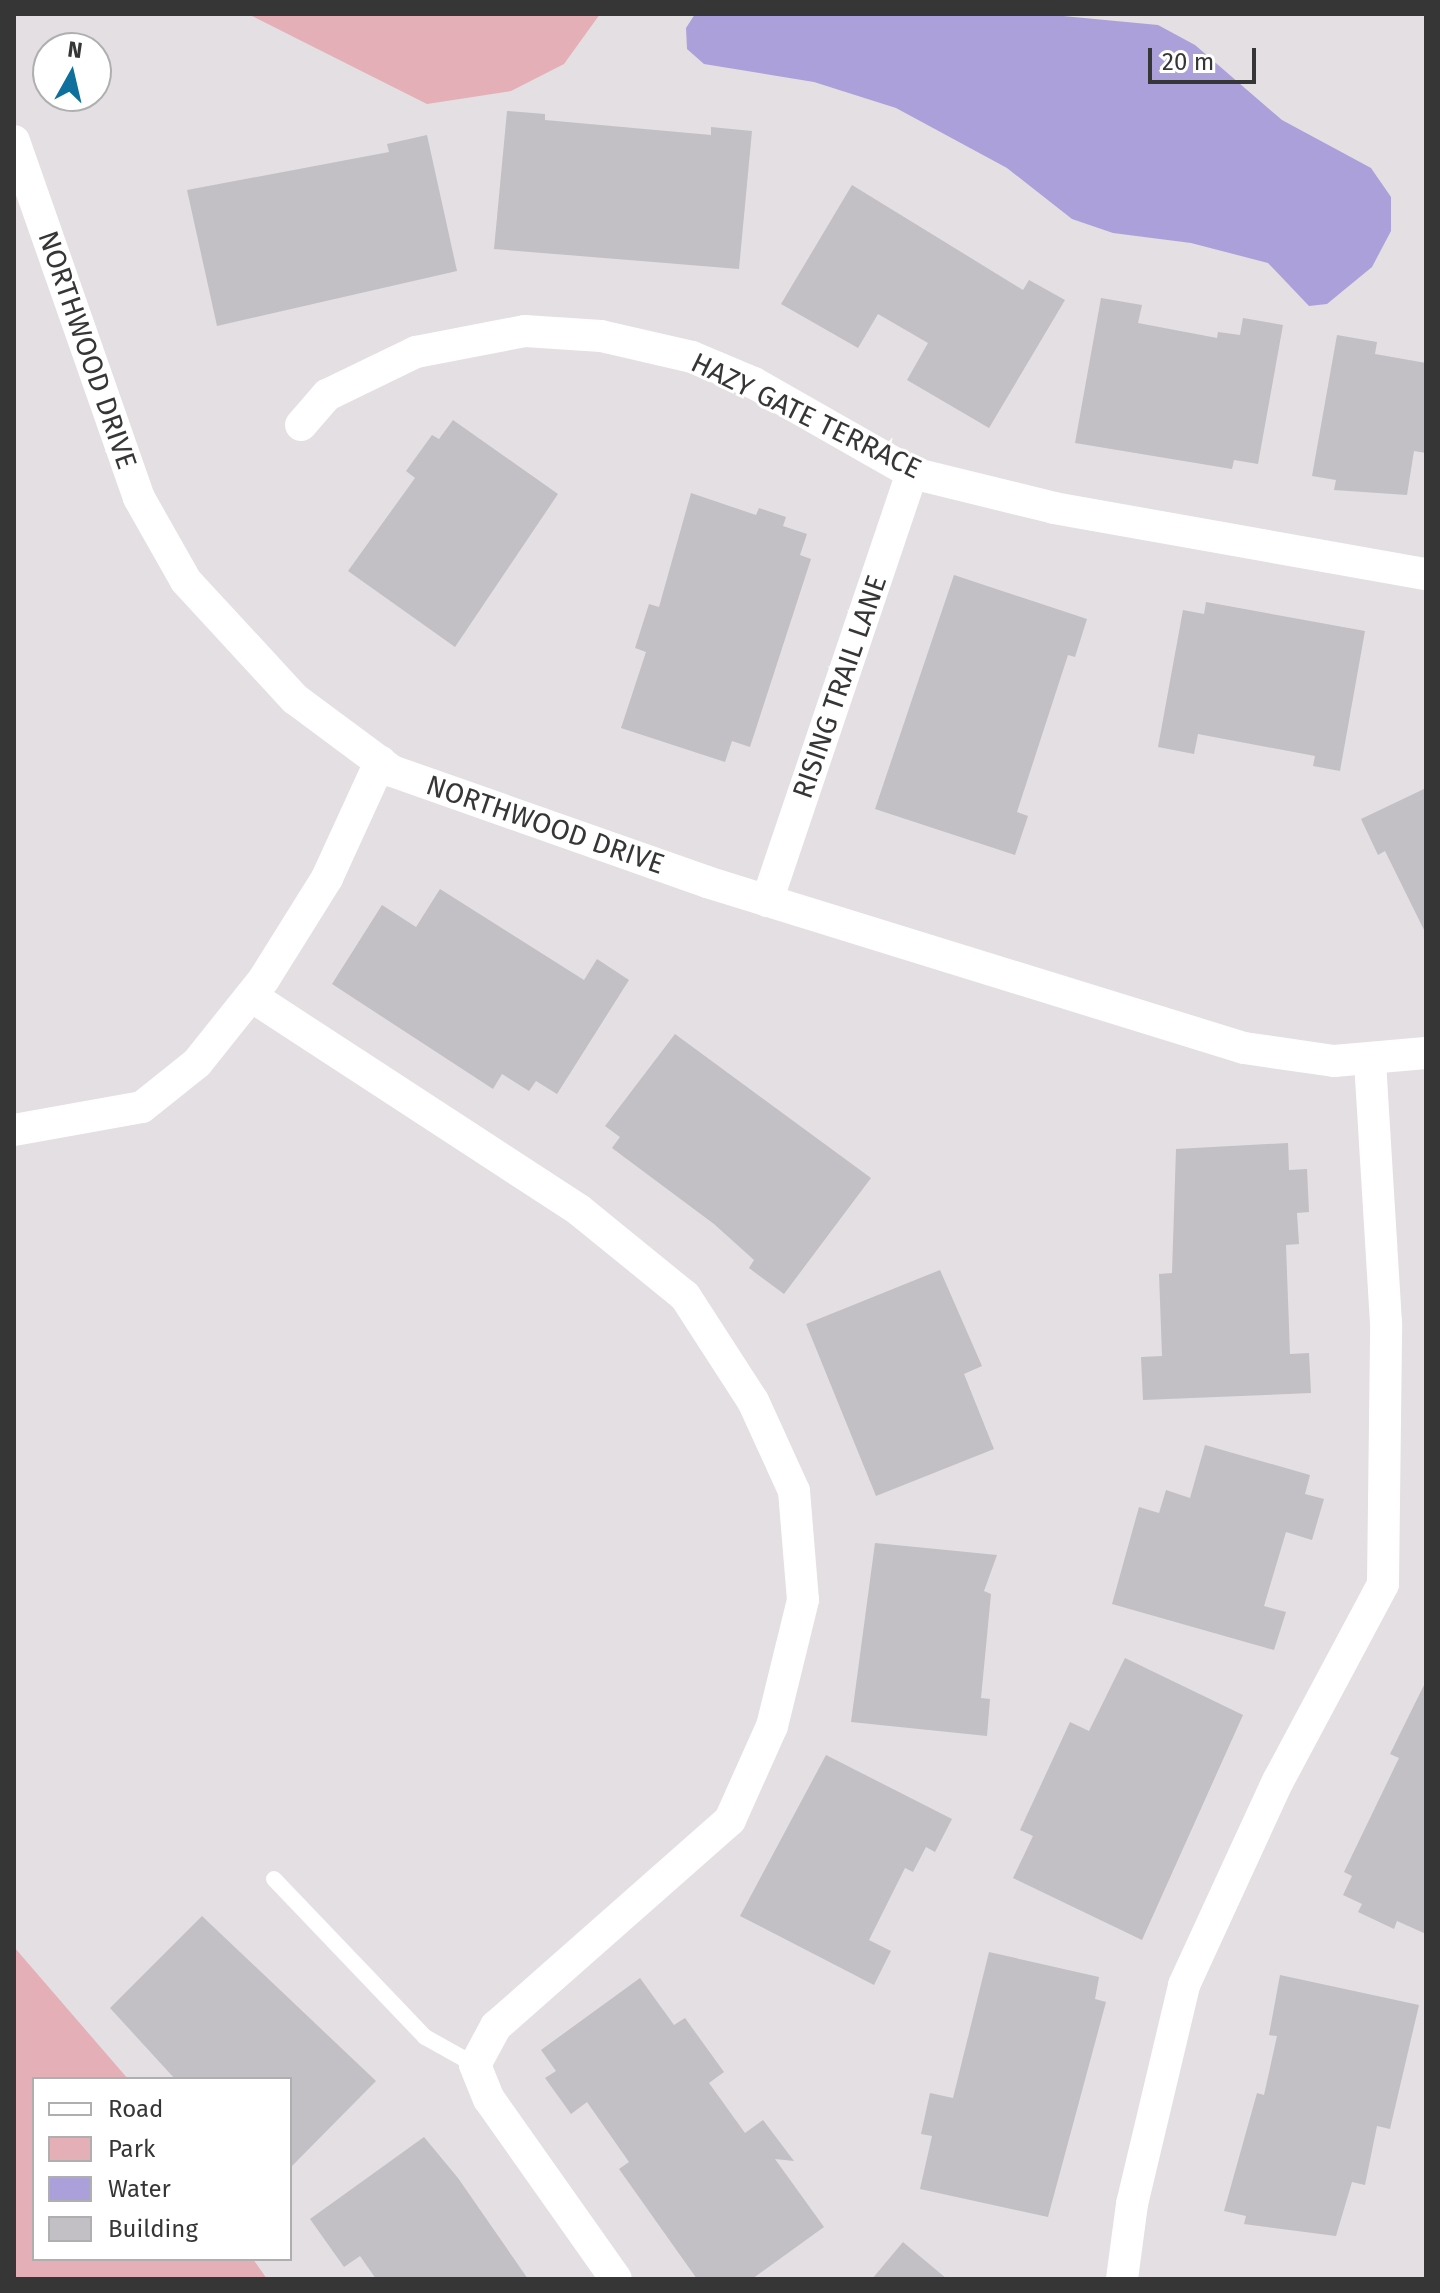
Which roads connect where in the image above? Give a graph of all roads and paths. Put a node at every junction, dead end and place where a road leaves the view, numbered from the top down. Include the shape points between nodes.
1 (14, 141) edge
2 (301, 425) dead end
3 (912, 473) junction
4 (1426, 574) edge
5 (380, 762) junction
6 (767, 901) junction
7 (251, 996) junction
8 (1426, 1053) edge
9 (1370, 1059) junction
10 (14, 1130) edge
11 (274, 1879) dead end
12 (475, 2065) junction
13 (616, 2279) edge
14 (1122, 2279) edge

1 - 5 street, NORTHWOOD DRIVE via 139,498 186,581 295,699
2 - 3 street, HAZY GATE TERRACE via 327,395 416,352 512,332 601,336 692,357 741,378
3 - 4 street, HAZY GATE TERRACE via 1054,508
3 - 6 street, RISING TRAIL LANE
5 - 6 street, NORTHWOOD DRIVE
5 - 7 street via 327,878
6 - 9 street, NORTHWOOD DRIVE via 1244,1048
7 - 10 street via 197,1063 142,1107
7 - 12 street via 579,1210 685,1296 753,1401 794,1491 803,1600 772,1726 730,1820 496,2026
8 - 9 street, NORTHWOOD DRIVE
9 - 14 street via 1386,1323 1383,1584 1278,1781 1184,1985 1132,2204
11 - 12 lane via 425,2037
12 - 13 street via 489,2099

